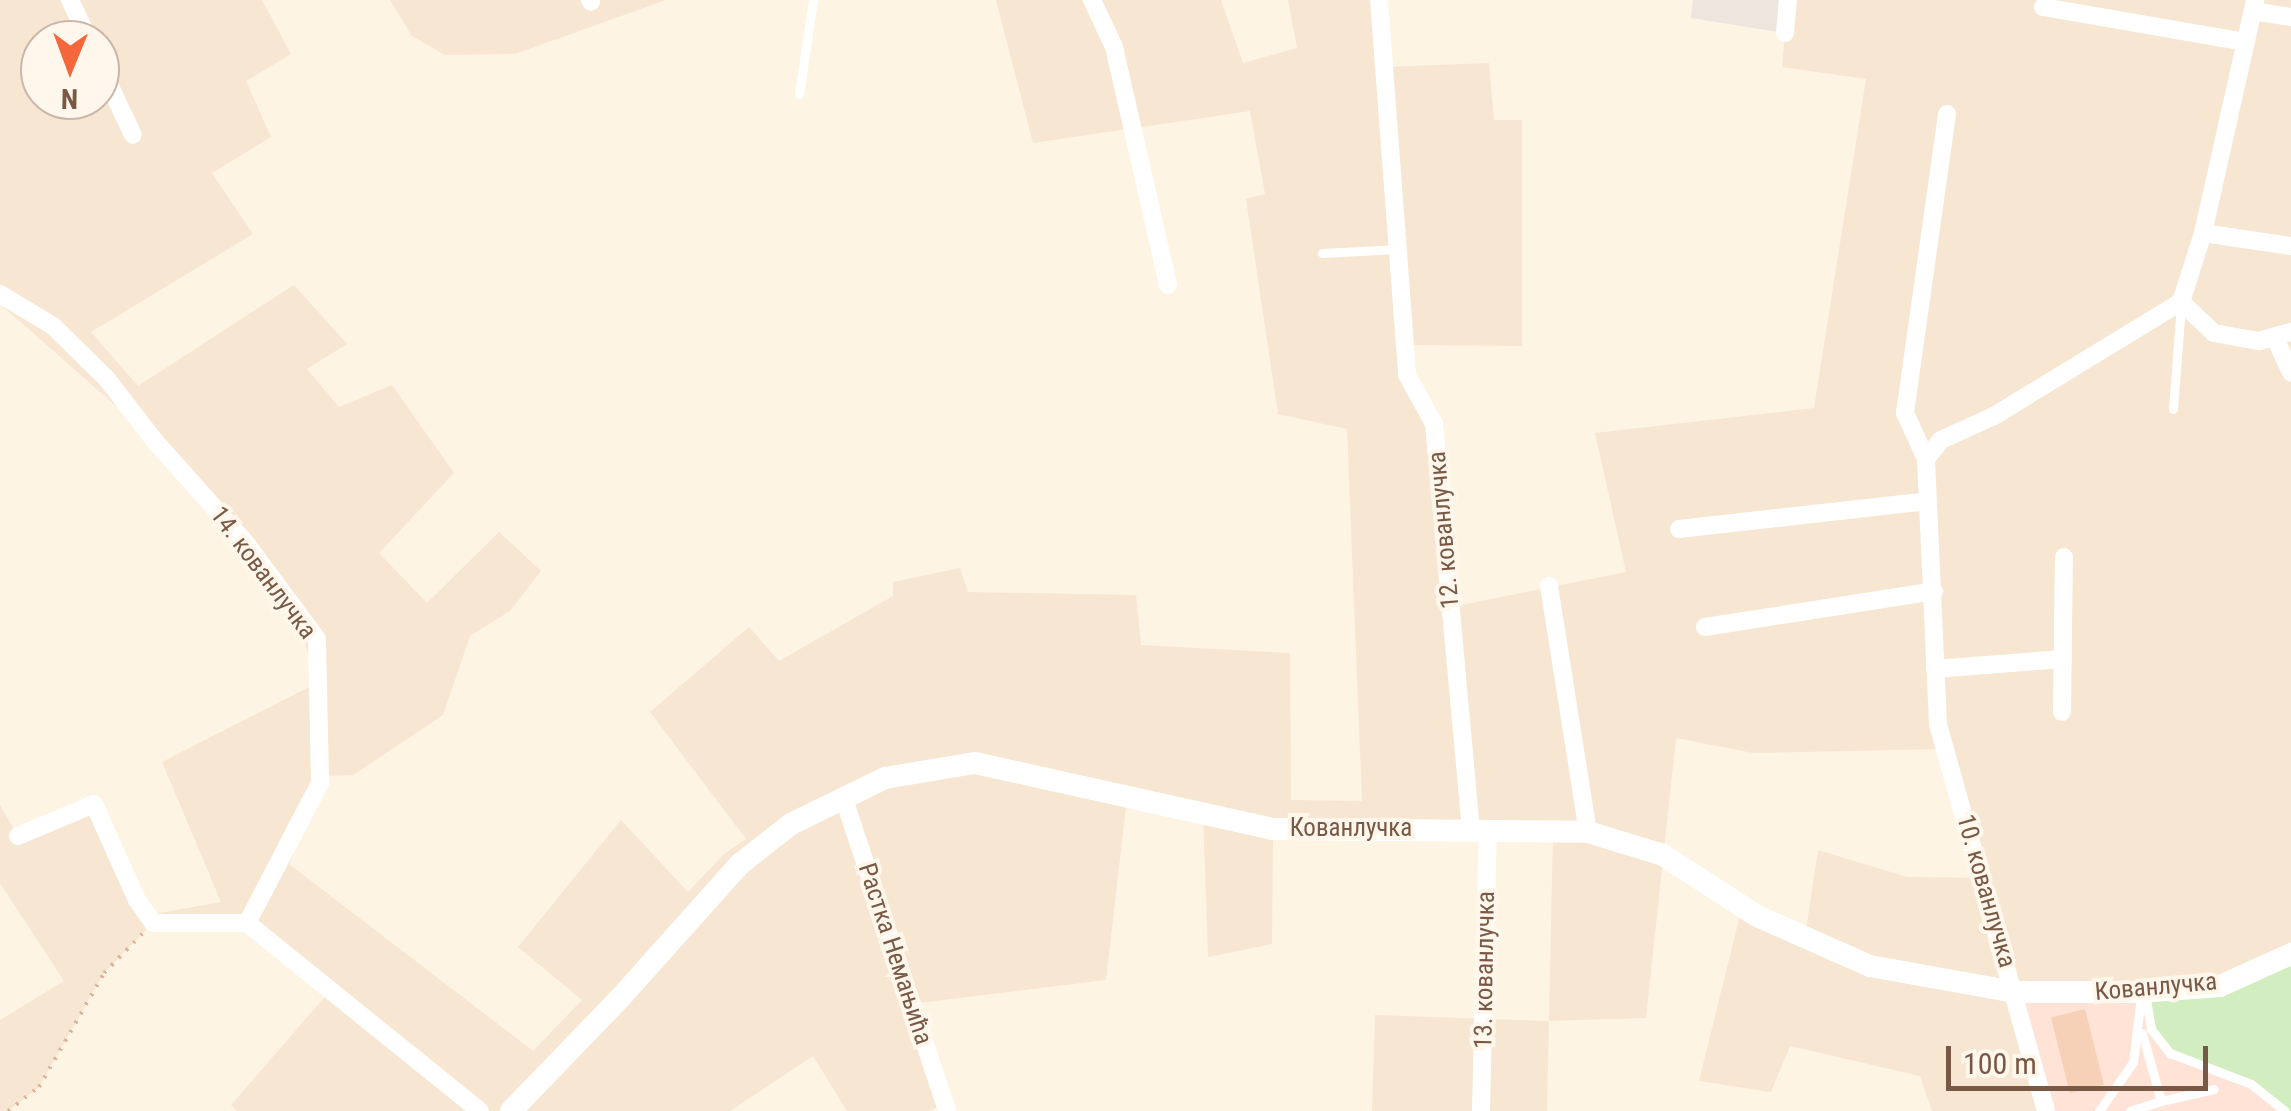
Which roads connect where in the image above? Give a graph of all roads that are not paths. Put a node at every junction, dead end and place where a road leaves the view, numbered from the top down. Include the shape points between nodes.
1 (812, 0) edge
2 (1380, 0) edge
3 (1788, 0) edge
4 (2254, 5) edge
5 (1097, 6) edge
6 (2043, 7) dead end
7 (2291, 17) edge
8 (1785, 33) dead end
9 (2246, 42) junction
10 (800, 94) dead end
11 (120, 107) edge
12 (1947, 114) dead end
13 (133, 135) dead end
14 (2203, 234) junction
15 (2291, 246) edge
16 (1398, 249) junction
17 (1322, 252) dead end
18 (1168, 285) dead end
19 (0, 294) edge
20 (2181, 302) junction
21 (2283, 335) edge
22 (2291, 372) edge
23 (2172, 409) dead end
24 (1926, 458) junction
25 (1927, 501) junction
26 (1679, 530) dead end
27 (2064, 557) dead end
28 (1549, 586) dead end
29 (1934, 591) junction
30 (1705, 627) dead end
31 (2063, 659) junction
32 (1936, 669) junction
33 (2062, 712) dead end
34 (843, 796) junction
35 (1480, 828) junction
36 (1588, 832) junction
37 (18, 836) dead end
38 (247, 923) junction
39 (2291, 954) edge
40 (2015, 992) junction
41 (2142, 992) junction
42 (2146, 1029) junction
43 (2214, 1089) dead end
44 (2161, 1101) junction
45 (2283, 1110) edge
46 (480, 1111) edge
47 (511, 1111) edge
48 (947, 1111) edge
49 (1481, 1111) edge
50 (2046, 1111) edge
51 (2099, 1111) edge
52 (2130, 1111) edge

1 - 10 lane
2 - 16 street, 12. кованлучка
3 - 8 street
4 - 7 street
4 - 9 street
5 - 18 street via 1143,164
6 - 9 street
9 - 14 street
11 - 13 street
12 - 24 street, 10. кованлучка via 1905,413
14 - 15 street
14 - 20 street
16 - 17 lane
16 - 35 street, 12. кованлучка via 1407,374 1434,424
19 - 38 street, 14. кованлучка via 53,326 107,378 245,542 316,639 320,783
20 - 21 street via 2214,334 2259,341
20 - 23 lane
20 - 24 street via 1994,416 1941,440
21 - 22 street
24 - 25 street, 10. кованлучка
25 - 26 street
25 - 29 street, 10. кованлучка
27 - 31 street
28 - 36 street
29 - 30 street
29 - 32 street, 10. кованлучка
31 - 32 street
31 - 33 street
32 - 40 street, 10. кованлучка via 1944,748
34 - 35 street, Кованлучка via 884,778 974,763 1272,829
34 - 47 street, Кованлучка via 791,824 740,864
34 - 48 street, Растка Немањића
35 - 36 street, Кованлучка
35 - 49 street, 13. кованлучка
36 - 40 street, Кованлучка via 1663,855 1757,916 1870,966
37 - 38 street via 94,804 153,923
38 - 46 street
39 - 41 street, Кованлучка via 2220,986
40 - 41 street, Кованлучка
40 - 50 street, 10. кованлучка
41 - 42 lane
42 - 44 lane
42 - 45 lane via 2170,1053 2251,1084
42 - 51 lane via 2134,1062
43 - 44 lane
44 - 52 lane

